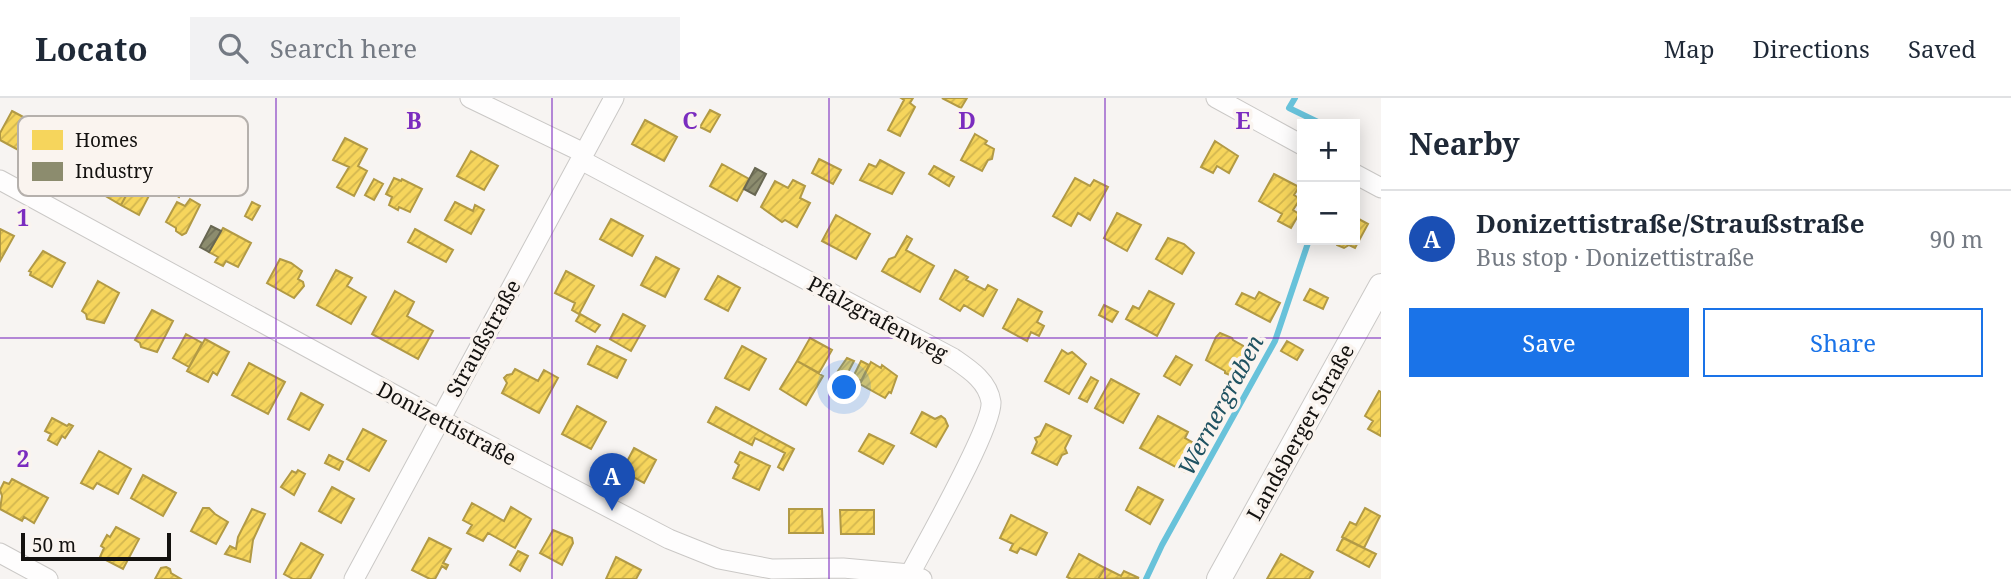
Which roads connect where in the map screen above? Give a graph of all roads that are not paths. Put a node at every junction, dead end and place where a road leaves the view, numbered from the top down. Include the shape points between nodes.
1 (470, 98) edge
2 (614, 98) edge
3 (1216, 98) edge
4 (1297, 142) edge
5 (583, 156) junction
6 (1360, 177) edge
7 (0, 180) edge
8 (1381, 188) edge
9 (18, 190) edge
10 (29, 196) edge
11 (1381, 286) edge
12 (439, 419) junction
13 (0, 553) edge
14 (916, 577) edge
15 (48, 579) edge
16 (354, 579) edge
17 (1219, 579) edge

1 - 5 street, Pfalzgrafenweg
2 - 5 street, Straußstraße
3 - 4 street
5 - 12 street, Straußstraße
5 - 14 street, Pfalzgrafenweg via 953,358 988,390 991,405 981,437
6 - 8 street
7 - 9 street, Donizettistraße
10 - 12 street, Donizettistraße
11 - 17 street, Landsberger Straße
12 - 14 street, Donizettistraße via 612,511 719,559 772,569 844,568
12 - 16 street, Straußstraße
13 - 15 street

